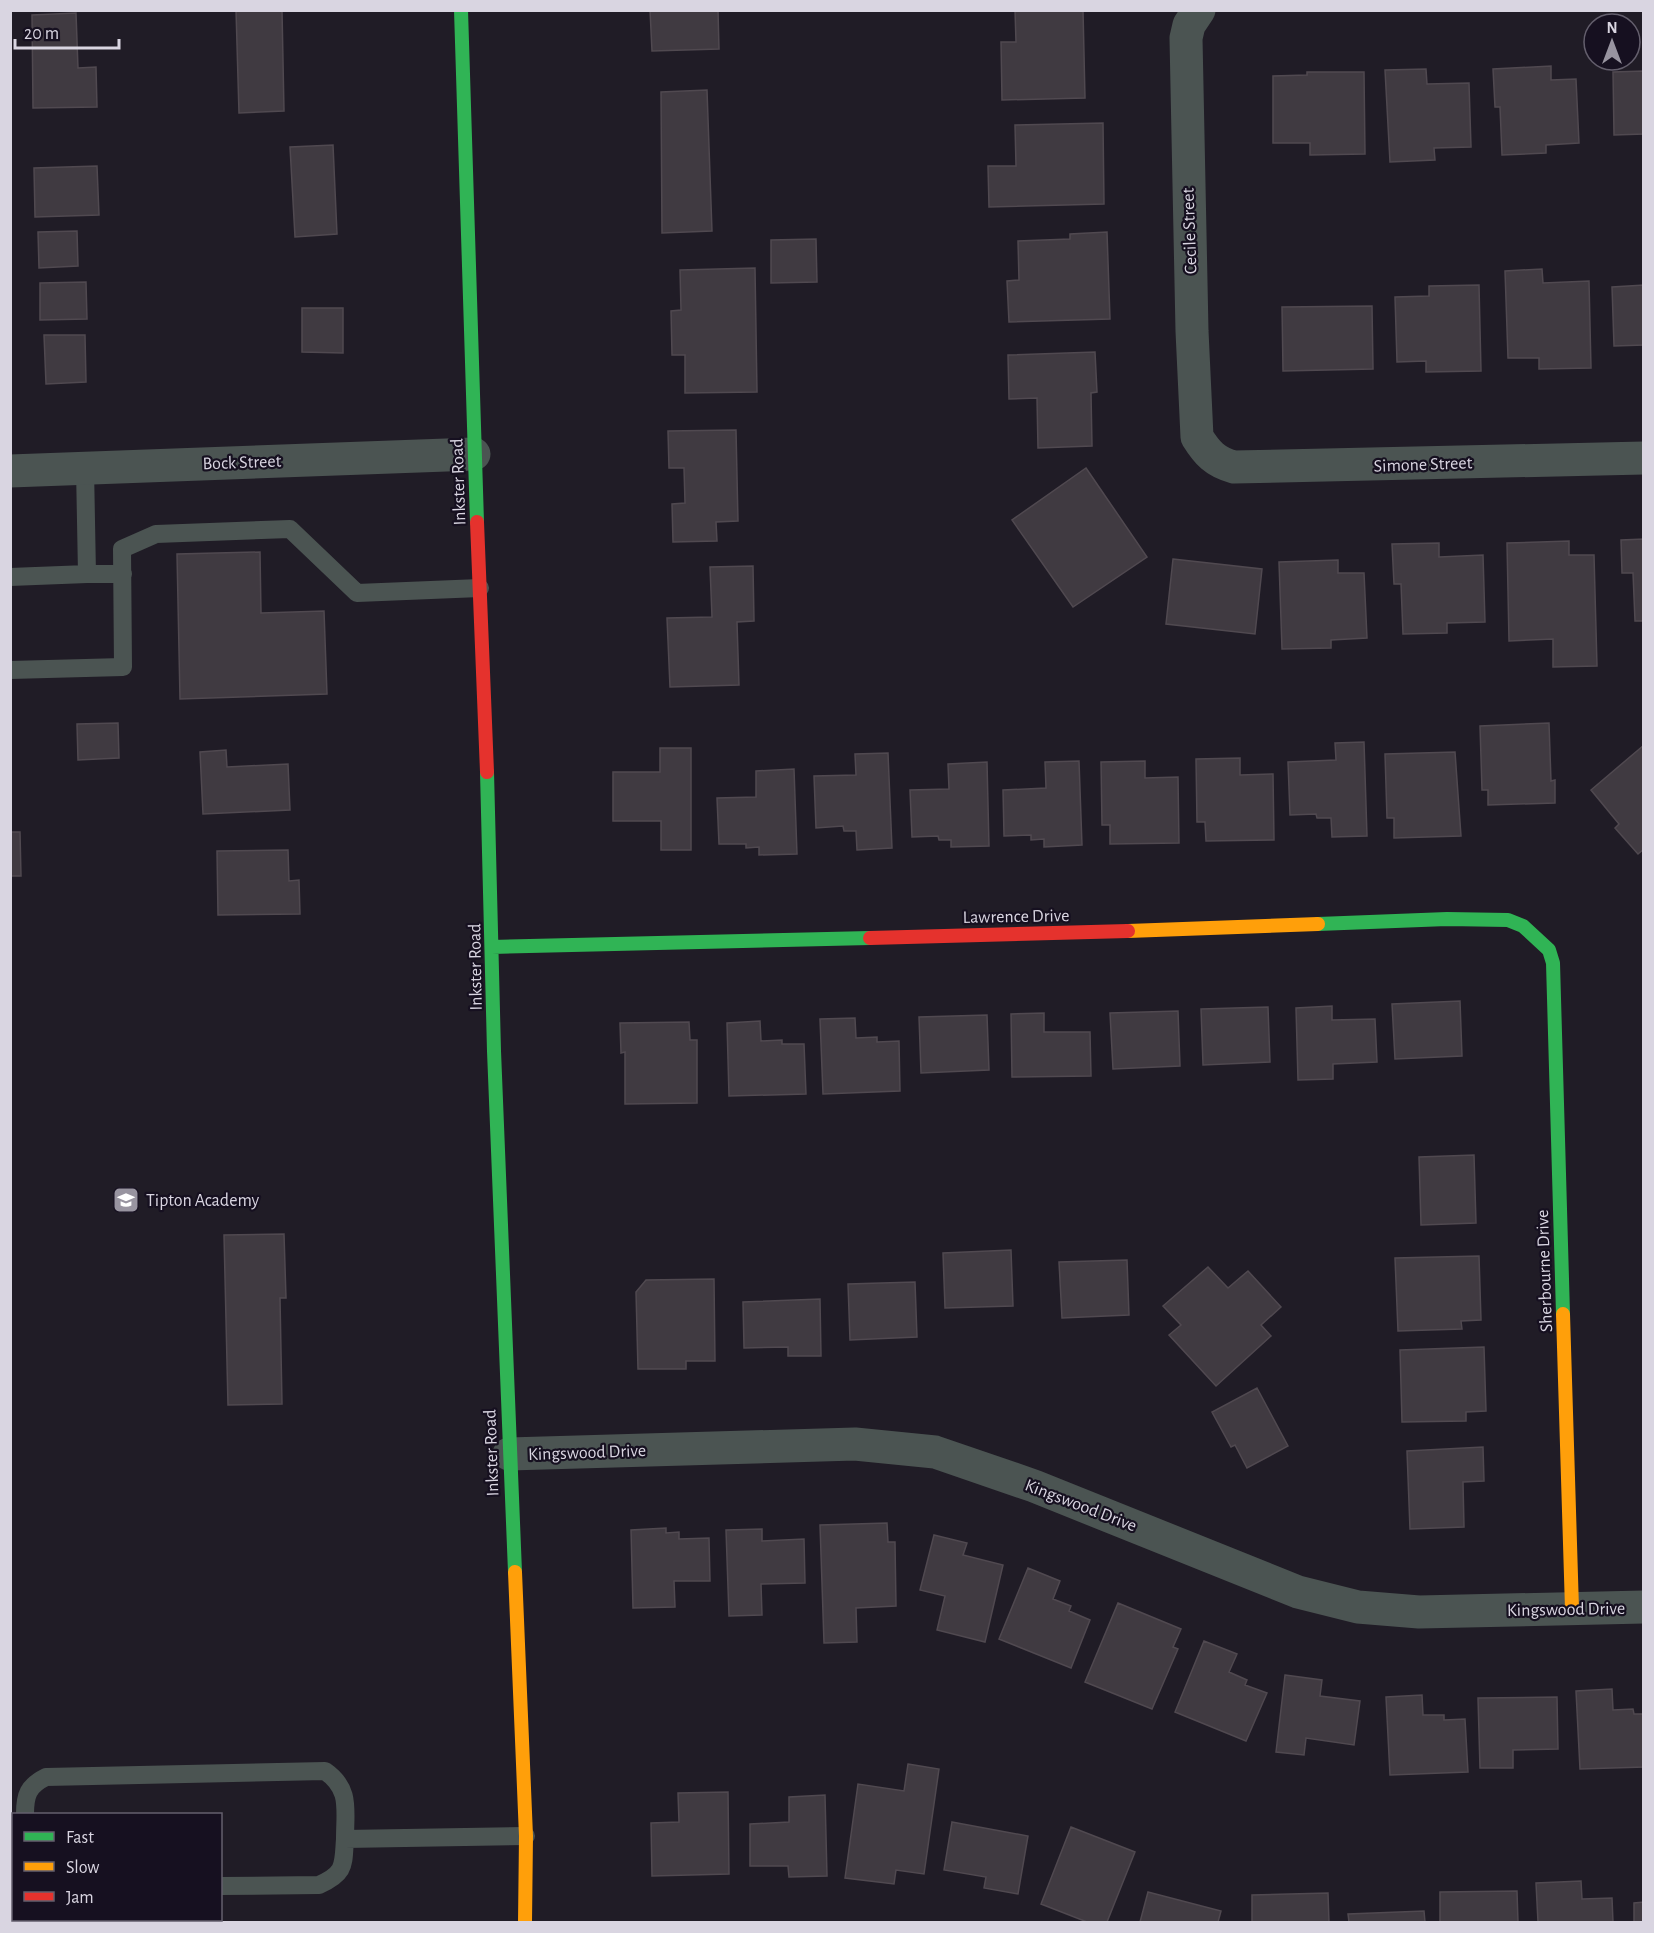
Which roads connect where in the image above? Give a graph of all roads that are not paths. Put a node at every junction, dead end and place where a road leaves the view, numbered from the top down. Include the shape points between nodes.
1 (460, 10) edge
2 (1199, 10) edge
3 (1206, 452) joint
4 (474, 454) junction
5 (1644, 458) edge
6 (85, 468) junction
7 (10, 471) edge
8 (87, 574) junction
9 (123, 574) junction
10 (10, 577) edge
11 (480, 588) junction
12 (10, 670) edge
13 (1536, 937) joint
14 (492, 947) junction
15 (509, 1454) junction
16 (1644, 1607) edge
17 (1572, 1609) junction
18 (26, 1813) edge
19 (526, 1836) junction
20 (345, 1839) junction
21 (222, 1886) edge
22 (525, 1923) edge

1 - 4 main road, Inkster Road
2 - 3 street, Cecile Street via 1186,38 1186,127 1197,437
3 - 5 street, Simone Street via 1222,464 1234,467
4 - 6 street, Bock Street
4 - 11 main road, Inkster Road
6 - 7 street, Bock Street
6 - 8 lane
8 - 9 lane
8 - 10 lane
9 - 11 lane via 122,549 156,534 290,529 357,594
9 - 12 lane via 123,667
11 - 14 main road, Inkster Road
13 - 14 main road, Lawrence Drive via 1508,920 1447,919 1082,933
13 - 17 main road, Sherbourne Drive via 1549,951 1553,963
14 - 15 main road, Inkster Road
15 - 17 street, Kingswood Drive via 855,1444 915,1449 935,1452 1034,1486 1298,1592 1358,1607 1419,1612
15 - 19 main road, Inkster Road
16 - 17 street, Kingswood Drive
18 - 20 lane via 25,1796 32,1784 46,1777 325,1771 339,1781 345,1797
19 - 20 lane
19 - 22 main road, Inkster Road
20 - 21 lane via 343,1869 319,1885

